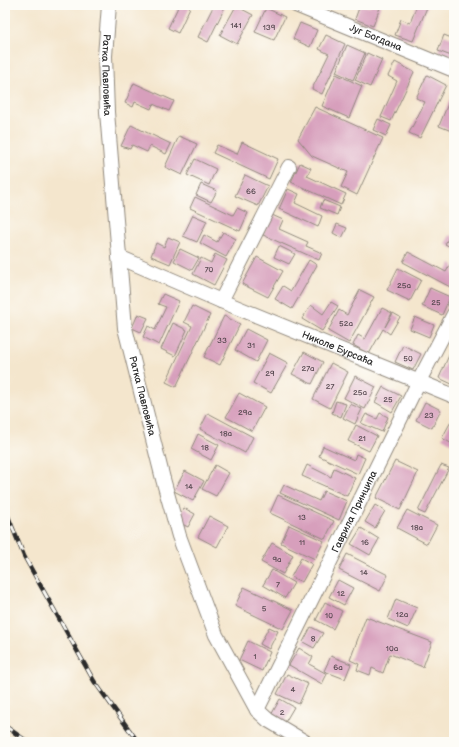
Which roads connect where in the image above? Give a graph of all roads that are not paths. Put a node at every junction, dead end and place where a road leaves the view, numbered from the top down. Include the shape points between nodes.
1 (109, 5) edge
2 (296, 5) edge
3 (454, 70) edge
4 (289, 167) dead end
5 (119, 257) junction
6 (221, 301) junction
7 (454, 314) edge
8 (419, 381) junction
9 (454, 396) edge
10 (257, 710) junction
11 (305, 742) edge

1 - 5 street, Ратка Павловића via 105,56 106,96
2 - 3 street, Југ Богдана
4 - 6 street
5 - 6 street, Николе Бурсаћа
5 - 10 street, Ратка Павловића via 125,328 179,536 216,635
6 - 8 street, Николе Бурсаћа
7 - 8 street, Гаврила Принципа
8 - 9 street, Николе Бурсаћа
8 - 10 street, Гаврила Принципа
10 - 11 street, Ратка Павловића via 268,720

